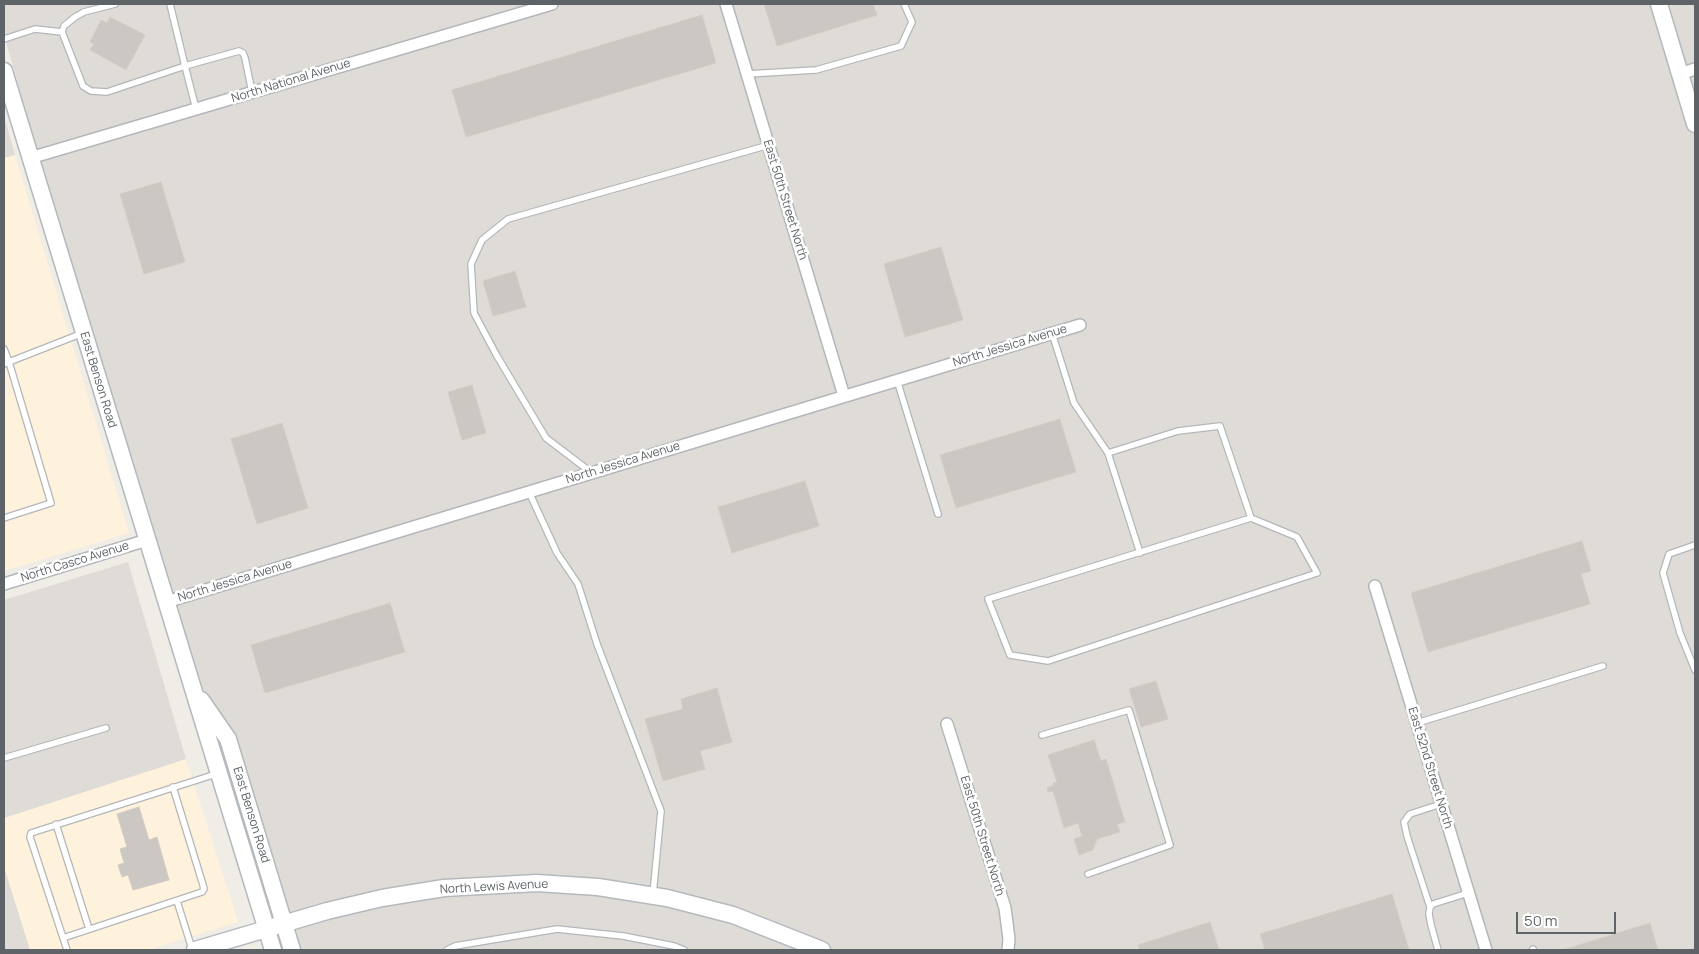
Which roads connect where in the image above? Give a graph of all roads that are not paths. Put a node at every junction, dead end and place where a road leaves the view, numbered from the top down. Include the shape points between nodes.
1 (115, 4) edge
2 (170, 4) edge
3 (552, 4) edge
4 (726, 4) edge
5 (904, 4) edge
6 (1659, 4) edge
7 (62, 32) junction
8 (4, 39) edge
9 (185, 66) junction
10 (4, 71) edge
11 (1688, 71) edge
12 (747, 74) junction
13 (252, 92) junction
14 (196, 109) junction
15 (1695, 124) edge
16 (769, 145) junction
17 (30, 158) junction
18 (1080, 325) dead end
19 (84, 333) junction
20 (1052, 333) junction
21 (4, 349) edge
22 (6, 363) edge
23 (898, 380) junction
24 (844, 396) junction
25 (1108, 453) junction
26 (592, 473) junction
27 (529, 492) junction
28 (938, 514) dead end
29 (4, 518) edge
30 (1251, 518) junction
31 (146, 540) junction
32 (1695, 545) edge
33 (1140, 553) junction
34 (4, 584) edge
35 (1375, 586) dead end
36 (166, 602) junction
37 (1602, 666) dead end
38 (1695, 670) edge
39 (192, 688) junction
40 (1417, 723) junction
41 (947, 724) dead end
42 (106, 728) dead end
43 (1042, 735) dead end
44 (4, 758) edge
45 (218, 773) junction
46 (173, 788) junction
47 (1441, 804) junction
48 (56, 824) junction
49 (1088, 874) dead end
50 (1468, 893) junction
51 (652, 896) junction
52 (177, 901) junction
53 (1430, 907) junction
54 (284, 923) junction
55 (89, 929) junction
56 (266, 929) junction
57 (63, 938) junction
58 (67, 950) edge
59 (193, 950) edge
60 (272, 950) edge
61 (292, 950) edge
62 (448, 950) edge
63 (684, 950) edge
64 (822, 950) edge
65 (1008, 950) edge
66 (1438, 950) edge
67 (1486, 950) edge

1 - 7 lane via 84,12 64,26
2 - 9 lane
3 - 13 street, North National Avenue
4 - 12 street, East 50th Street North
5 - 12 lane via 912,22 902,46 816,70
6 - 11 main road
7 - 8 lane via 35,29
7 - 9 lane via 83,86 91,91 107,92
9 - 13 lane via 239,51 245,58
9 - 14 lane
10 - 17 main road, East Benson Road
11 - 15 main road
12 - 16 street, East 50th Street North
13 - 14 street, North National Avenue
14 - 17 street, North National Avenue
16 - 24 street, East 50th Street North
16 - 26 lane via 508,219 482,240 471,264 474,313 546,438
17 - 19 main road, East Benson Road
18 - 20 street, North Jessica Avenue
19 - 22 lane
19 - 31 main road, East Benson Road
20 - 23 street, North Jessica Avenue
20 - 25 lane via 1074,402
21 - 22 lane
22 - 29 lane via 51,503
23 - 24 street, North Jessica Avenue
23 - 28 lane
24 - 26 street, North Jessica Avenue
25 - 30 lane via 1178,431 1220,426
25 - 33 lane
26 - 27 street, North Jessica Avenue
27 - 36 street, North Jessica Avenue
27 - 51 lane via 557,554 578,584 597,644 661,811
30 - 33 lane
30 - 33 lane via 1296,538 1317,573 1048,661 1010,655 988,599
31 - 34 street, North Casco Avenue
31 - 36 main road, East Benson Road
32 - 38 lane via 1669,554 1663,573 1680,633
35 - 40 street, East 52nd Street North
36 - 39 main road, East Benson Road
37 - 40 lane
39 - 45 main road, East Benson Road
39 - 54 main road, East Benson Road via 228,739
40 - 47 street, East 52nd Street North
41 - 65 street, East 50th Street North via 1005,908
42 - 44 lane
43 - 49 lane via 1129,710 1170,845
45 - 46 lane
45 - 56 main road, East Benson Road
46 - 48 lane
46 - 52 lane via 204,889
47 - 50 street, East 52nd Street North
47 - 53 lane via 1410,814 1404,822
48 - 55 lane
48 - 57 lane via 33,831 30,837
50 - 53 lane
50 - 67 street, East 52nd Street North
51 - 54 main road, North Lewis Avenue via 598,887 537,883 478,885 382,898
51 - 64 main road, North Lewis Avenue via 733,916
52 - 55 lane
52 - 59 lane
53 - 66 lane
54 - 56 main road, North Lewis Avenue
54 - 61 main road, East Benson Road
55 - 57 lane
56 - 59 main road, North Lewis Avenue
56 - 60 main road, East Benson Road
57 - 58 lane
62 - 63 lane via 455,946 557,928 623,936

